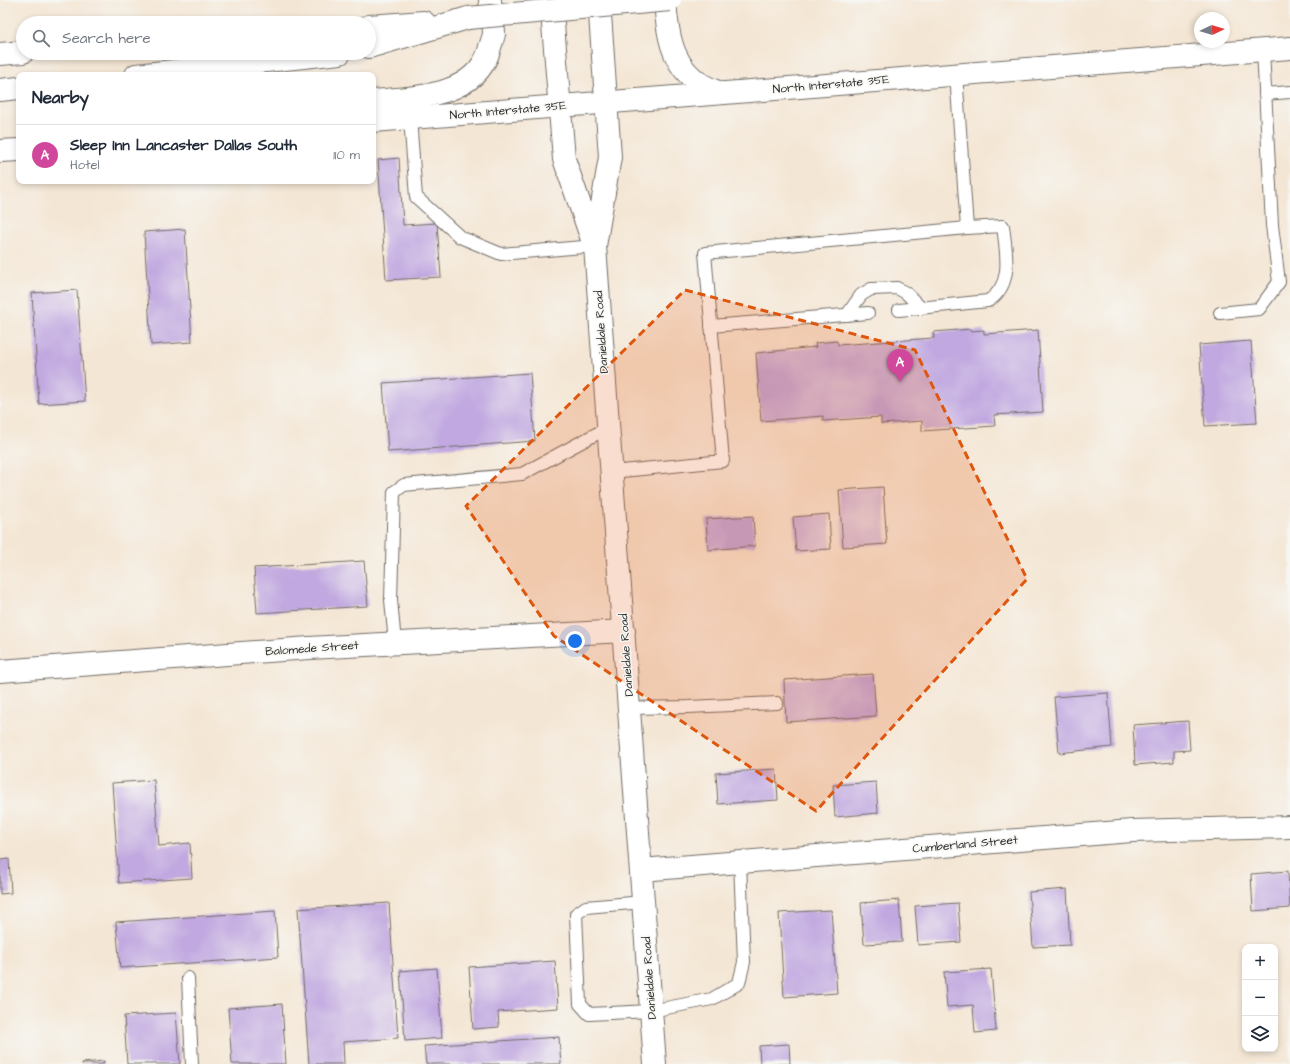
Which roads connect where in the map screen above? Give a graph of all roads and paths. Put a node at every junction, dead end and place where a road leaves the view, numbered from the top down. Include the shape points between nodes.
1 (490, 0) edge
2 (551, 0) edge
3 (599, 0) edge
4 (665, 0) edge
5 (670, 0) edge
6 (468, 18) junction
7 (376, 25) edge
8 (376, 45) edge
9 (1290, 48) edge
10 (1263, 50) junction
11 (16, 53) edge
12 (0, 54) edge
13 (275, 60) edge
14 (164, 72) edge
15 (956, 74) junction
16 (16, 88) edge
17 (0, 90) edge
18 (1290, 92) edge
19 (720, 93) junction
20 (1265, 94) junction
21 (376, 101) edge
22 (606, 102) junction
23 (560, 105) junction
24 (410, 118) junction
25 (376, 120) edge
26 (16, 150) edge
27 (0, 151) edge
28 (967, 228) junction
29 (595, 246) junction
30 (921, 308) junction
31 (899, 310) dead end
32 (868, 313) dead end
33 (1220, 313) dead end
34 (847, 314) junction
35 (711, 326) junction
36 (609, 428) junction
37 (612, 472) junction
38 (624, 631) junction
39 (395, 643) junction
40 (0, 671) edge
41 (777, 702) dead end
42 (630, 708) junction
43 (1290, 827) edge
44 (740, 862) junction
45 (641, 870) junction
46 (643, 902) junction
47 (188, 978) dead end
48 (651, 1011) junction
49 (192, 1064) edge
50 (654, 1064) edge

1 - 21 main road via 494,35 484,65 463,84 443,92 418,97
2 - 23 main road, Danieldale Road
3 - 22 main road, Danieldale Road
4 - 19 main road via 666,26 673,52 685,71 700,84
5 - 6 main road, bridge
6 - 7 main road
6 - 8 main road
9 - 10 main road, North Interstate 35E
10 - 15 main road, North Interstate 35E
10 - 20 lane
11 - 12 main road
13 - 14 main road
15 - 19 main road, North Interstate 35E
15 - 28 lane
16 - 17 main road
18 - 20 lane
19 - 22 main road, North Interstate 35E
20 - 33 lane via 1272,225 1279,282 1259,309
22 - 23 main road, North Interstate 35E
22 - 29 main road, Danieldale Road via 610,157
23 - 24 main road, North Interstate 35E
23 - 29 main road, Danieldale Road via 564,159
24 - 25 main road, North Interstate 35E
24 - 29 lane via 416,196 460,237 501,254
26 - 27 main road
28 - 30 lane via 1003,226 1006,279 998,295 988,300
28 - 35 lane via 705,253
29 - 36 main road, Danieldale Road
30 - 31 lane
30 - 34 lane via 897,288 871,289 861,295
32 - 34 lane
34 - 35 lane
35 - 37 lane via 722,461
36 - 37 main road, Danieldale Road
36 - 39 lane via 522,474 404,485 394,492 391,600
37 - 38 main road, Danieldale Road
38 - 39 main road, Balomede Street
38 - 42 main road, Danieldale Road
39 - 40 main road, Balomede Street
41 - 42 lane
42 - 45 main road, Danieldale Road
43 - 44 main road, Cumberland Street via 1132,831
44 - 45 main road, Cumberland Street
44 - 48 lane via 744,962 739,983 712,999
45 - 46 main road, Danieldale Road
46 - 48 main road, Danieldale Road
46 - 48 lane via 586,908 576,914 580,1004 589,1014
47 - 49 lane
48 - 50 main road, Danieldale Road

